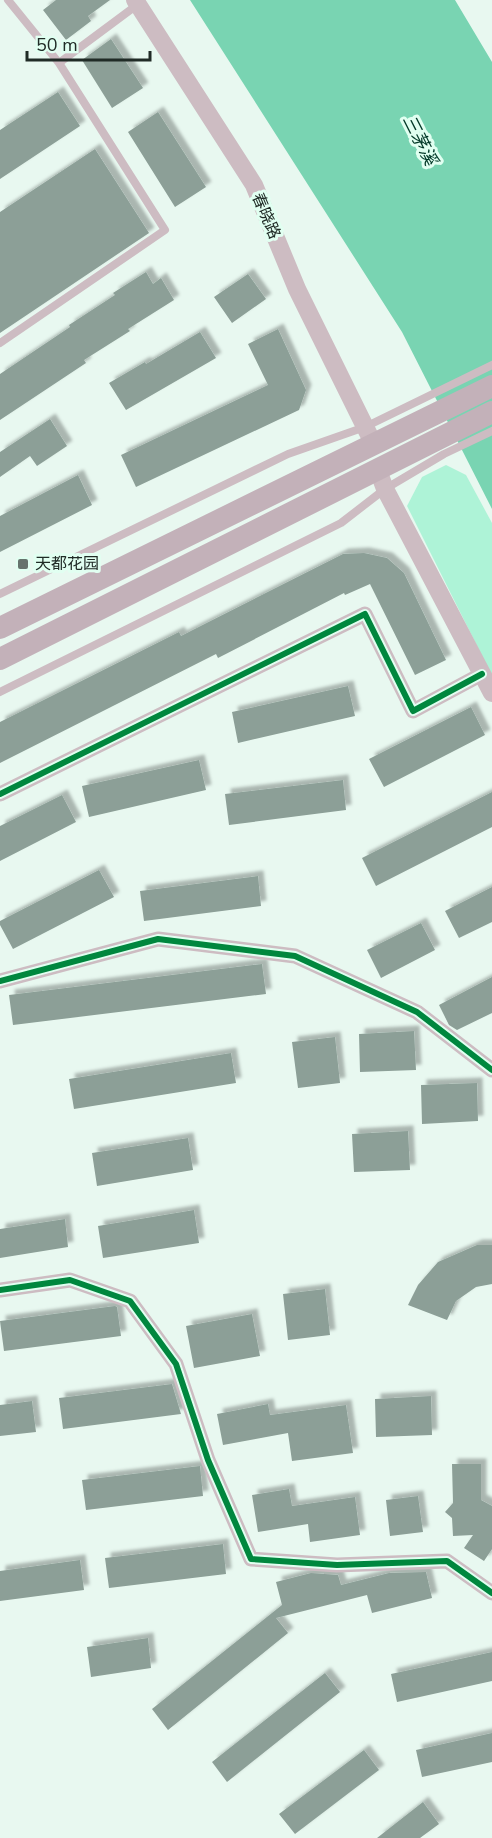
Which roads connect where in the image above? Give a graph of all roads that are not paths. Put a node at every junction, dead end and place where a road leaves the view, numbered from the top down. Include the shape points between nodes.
1 (8, 0) edge
2 (136, 2) edge
3 (59, 63) junction
4 (0, 343) edge
5 (492, 365) edge
6 (492, 386) edge
7 (492, 412) edge
8 (418, 413) junction
9 (492, 431) edge
10 (370, 436) junction
11 (439, 448) junction
12 (381, 479) junction
13 (0, 594) edge
14 (0, 628) edge
15 (0, 659) edge
16 (482, 674) junction
17 (0, 692) edge
18 (492, 693) edge
19 (0, 794) edge
20 (0, 981) edge
21 (492, 1070) edge
22 (0, 1290) edge
23 (492, 1593) edge

1 - 3 lane
2 - 3 lane
2 - 10 street, 春晓路 via 254,185 297,289
3 - 4 lane via 165,230
5 - 8 lane
6 - 8 main road
7 - 11 main road
8 - 10 main road
9 - 11 lane
10 - 13 lane via 288,454
10 - 14 main road
11 - 12 main road
12 - 15 main road
12 - 16 street
12 - 17 lane via 340,523
16 - 18 street
16 - 19 street via 414,711 365,614
20 - 21 street via 158,939 295,956 417,1012
22 - 23 street via 70,1280 130,1301 176,1364 208,1460 251,1559 337,1565 447,1561

